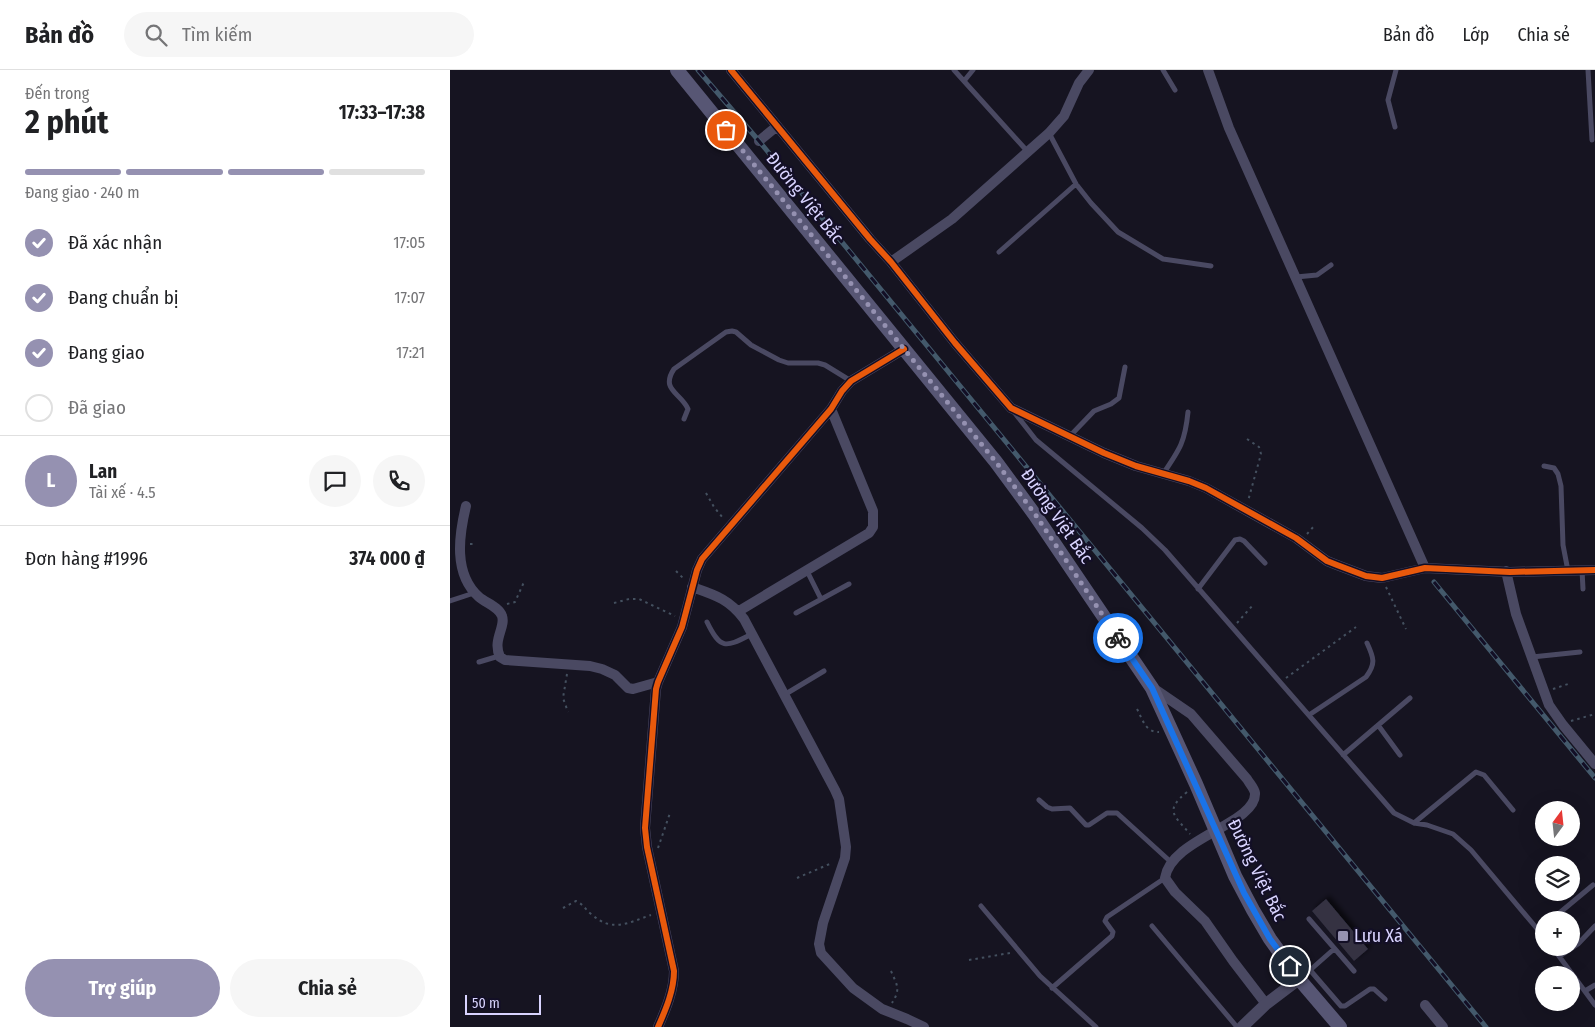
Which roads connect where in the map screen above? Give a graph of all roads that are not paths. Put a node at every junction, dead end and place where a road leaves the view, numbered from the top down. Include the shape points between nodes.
1 (676, 70) edge
2 (731, 70) edge
3 (954, 70) edge
4 (973, 70) edge
5 (1089, 70) edge
6 (1163, 70) edge
7 (1208, 70) edge
8 (1396, 70) edge
9 (1588, 70) edge
10 (964, 81) junction
11 (1176, 90) dead end
12 (776, 127) junction
13 (1395, 127) dead end
14 (1049, 133) junction
15 (759, 140) dead end
16 (1592, 140) dead end
17 (1028, 152) junction
18 (1076, 184) junction
19 (999, 252) dead end
20 (891, 262) junction
21 (1332, 265) dead end
22 (1211, 266) dead end
23 (1296, 277) junction
24 (904, 349) junction
25 (1125, 367) dead end
26 (851, 381) junction
27 (1011, 408) junction
28 (831, 409) junction
29 (1188, 412) dead end
30 (684, 419) dead end
31 (1069, 436) junction
32 (1544, 466) dead end
33 (1163, 474) junction
34 (466, 506) dead end
35 (1265, 563) dead end
36 (1425, 568) junction
37 (1582, 570) junction
38 (1595, 570) edge
39 (807, 571) junction
40 (1506, 571) junction
41 (1568, 571) junction
42 (849, 584) dead end
43 (692, 587) junction
44 (1198, 589) junction
45 (1583, 589) dead end
46 (474, 593) junction
47 (821, 599) junction
48 (450, 601) edge
49 (739, 611) junction
50 (796, 613) dead end
51 (707, 622) dead end
52 (752, 634) junction
53 (1367, 643) dead end
54 (1580, 652) dead end
55 (499, 656) junction
56 (1532, 656) junction
57 (478, 662) dead end
58 (824, 672) dead end
59 (658, 682) junction
60 (1152, 688) junction
61 (784, 695) junction
62 (1410, 698) dead end
63 (1309, 715) junction
64 (1378, 725) junction
65 (1343, 755) junction
66 (1400, 755) dead end
67 (1595, 764) edge
68 (1038, 800) dead end
69 (1513, 810) dead end
70 (1414, 823) junction
71 (1215, 830) junction
72 (1172, 863) junction
73 (1165, 878) junction
74 (1593, 885) dead end
75 (981, 906) dead end
76 (1562, 911) edge
77 (1309, 919) dead end
78 (1535, 925) edge
79 (1152, 926) dead end
80 (1595, 926) edge
81 (1580, 942) edge
82 (1334, 948) junction
83 (1560, 956) edge
84 (1354, 971) dead end
85 (1305, 975) junction
86 (1595, 984) edge
87 (1052, 988) junction
88 (1585, 991) junction
89 (1385, 1000) dead end
90 (1266, 1004) junction
91 (1425, 1005) dead end
92 (1595, 1006) edge
93 (658, 1027) edge
94 (924, 1027) edge
95 (1096, 1027) edge
96 (1238, 1027) edge
97 (1242, 1027) edge
98 (1340, 1027) edge
99 (1443, 1027) edge

1 - 24 main road, Đường Việt Bắc
2 - 12 street
3 - 10 lane
4 - 10 lane
5 - 14 street via 1079,83 1064,116
6 - 11 lane
7 - 23 street via 1229,128
8 - 13 lane via 1388,100
9 - 16 lane
10 - 17 lane
12 - 15 street
12 - 20 street
14 - 17 street
14 - 18 lane
17 - 20 street via 952,219
18 - 19 lane
18 - 22 lane via 1118,232 1163,259
20 - 27 street
21 - 23 lane via 1317,274
23 - 36 street
24 - 26 street
24 - 60 main road, Đường Việt Bắc via 1035,514
25 - 31 lane via 1119,398 1094,411
26 - 28 street
26 - 30 lane via 818,363 788,364 732,330 670,374 671,389 688,409
27 - 31 street
27 - 44 lane via 1036,440 1142,528
28 - 39 street via 873,511 873,526 869,533
28 - 43 street via 702,559
29 - 33 lane via 1183,441
31 - 33 street via 1136,466
32 - 41 lane via 1554,468 1561,486 1563,545
33 - 36 street via 1206,488 1296,538 1332,563 1366,576 1382,578
34 - 46 street via 460,530 460,552
35 - 44 lane via 1244,541 1235,540
36 - 40 street
37 - 38 street
37 - 41 street
37 - 45 lane
39 - 47 lane
39 - 49 street
40 - 41 street
40 - 56 street via 1516,614
42 - 47 lane
43 - 49 street via 719,596
43 - 59 street via 678,638
44 - 63 lane
46 - 48 lane
46 - 55 street via 502,616
47 - 50 lane
49 - 52 street
51 - 52 lane via 714,636 724,644 730,645
52 - 61 street
53 - 63 lane via 1373,662 1366,678
54 - 56 lane
55 - 57 lane
55 - 59 street via 505,660 590,666 602,669 633,689
56 - 67 street via 1549,705
58 - 61 lane
59 - 93 street via 645,828 674,971 665,1013
60 - 71 main road, Đường Việt Bắc
60 - 71 street via 1191,714 1254,790 1249,809
61 - 94 street via 839,799 846,858 823,923 819,944 821,953 853,988 888,1012
62 - 64 lane
63 - 65 lane
64 - 65 lane
64 - 66 lane
65 - 70 lane via 1394,813
68 - 72 lane via 1052,810 1070,808 1086,825 1107,812 1116,813
69 - 70 lane via 1484,774 1476,772
70 - 78 lane via 1453,834 1471,850
71 - 72 street via 1185,849
71 - 85 main road, Đường Việt Bắc via 1235,876 1270,939
72 - 73 street
73 - 87 lane via 1107,917 1105,920 1113,932 1112,936
73 - 90 street via 1205,920
74 - 76 lane
75 - 87 lane
77 - 82 lane
79 - 96 lane
80 - 81 lane
82 - 84 lane
82 - 85 lane
83 - 88 lane
85 - 89 lane via 1341,1006 1370,988
85 - 90 street
85 - 98 main road, Đường Việt Bắc
86 - 88 lane
87 - 95 lane
88 - 92 lane
90 - 97 street
91 - 99 street

